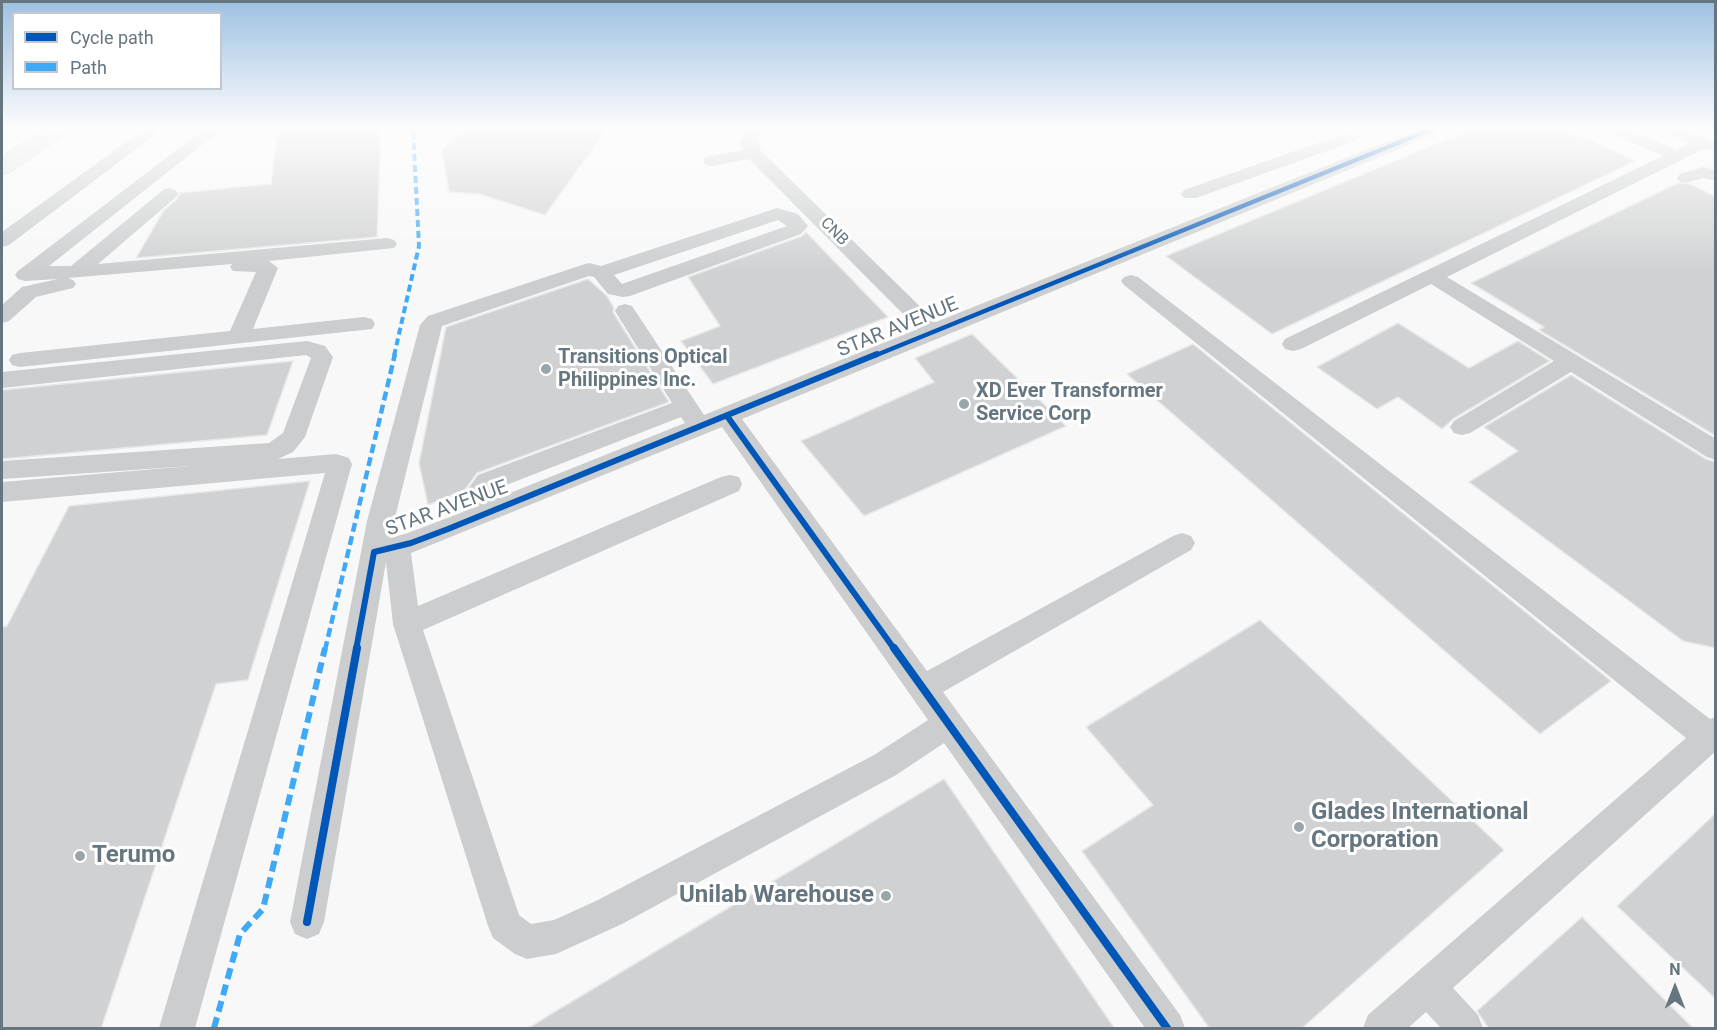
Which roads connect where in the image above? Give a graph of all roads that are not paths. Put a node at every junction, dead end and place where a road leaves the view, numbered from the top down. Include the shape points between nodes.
1 (89, 177) edge
2 (152, 177) edge
3 (778, 177) edge
4 (1232, 177) edge
5 (1313, 177) edge
6 (1631, 177) edge
7 (169, 194) dead end
8 (1190, 194) dead end
9 (814, 212) junction
10 (2, 241) edge
11 (387, 244) dead end
12 (76, 272) junction
13 (28, 273) junction
14 (1432, 276) junction
15 (1131, 281) dead end
16 (2, 293) edge
17 (625, 311) dead end
18 (2, 316) edge
19 (364, 324) dead end
20 (933, 332) junction
21 (239, 336) junction
22 (1293, 344) dead end
23 (2, 362) edge
24 (1570, 362) junction
25 (2, 380) edge
26 (685, 407) junction
27 (713, 421) junction
28 (1462, 428) dead end
29 (1716, 451) edge
30 (2, 470) edge
31 (730, 484) dead end
32 (2, 492) edge
33 (475, 518) junction
34 (1182, 543) dead end
35 (385, 549) junction
36 (407, 624) junction
37 (923, 688) junction
38 (949, 723) junction
39 (1713, 735) edge
40 (307, 921) dead end
41 (1428, 987) junction
42 (177, 1029) edge
43 (1167, 1029) edge
44 (1381, 1029) edge
45 (1465, 1029) edge

1 - 10 street
2 - 13 street
3 - 9 street, CNB
4 - 8 street
5 - 20 street, STAR AVENUE
6 - 14 street
7 - 12 street
9 - 20 street, CNB
9 - 35 street via 791,218 798,226 794,230 622,291 615,289 601,273 589,269 435,321 431,325
11 - 12 street
12 - 13 street
13 - 16 street
14 - 22 street
14 - 24 street
15 - 39 street
17 - 26 street
18 - 21 street via 29,292 48,286 266,266
19 - 21 street
20 - 27 street, STAR AVENUE
21 - 23 street
24 - 28 street
24 - 29 street
25 - 30 street via 308,348 322,357 293,437 272,452
26 - 27 street
26 - 33 street via 486,482 478,493
27 - 33 street, STAR AVENUE
27 - 37 street
31 - 36 street
32 - 42 street via 340,464
33 - 35 street, STAR AVENUE
34 - 37 street
35 - 36 street
35 - 40 street
36 - 38 street via 505,926 527,942 555,937 610,912 885,765
37 - 38 street
38 - 43 street
39 - 41 street
41 - 44 street
41 - 45 street

